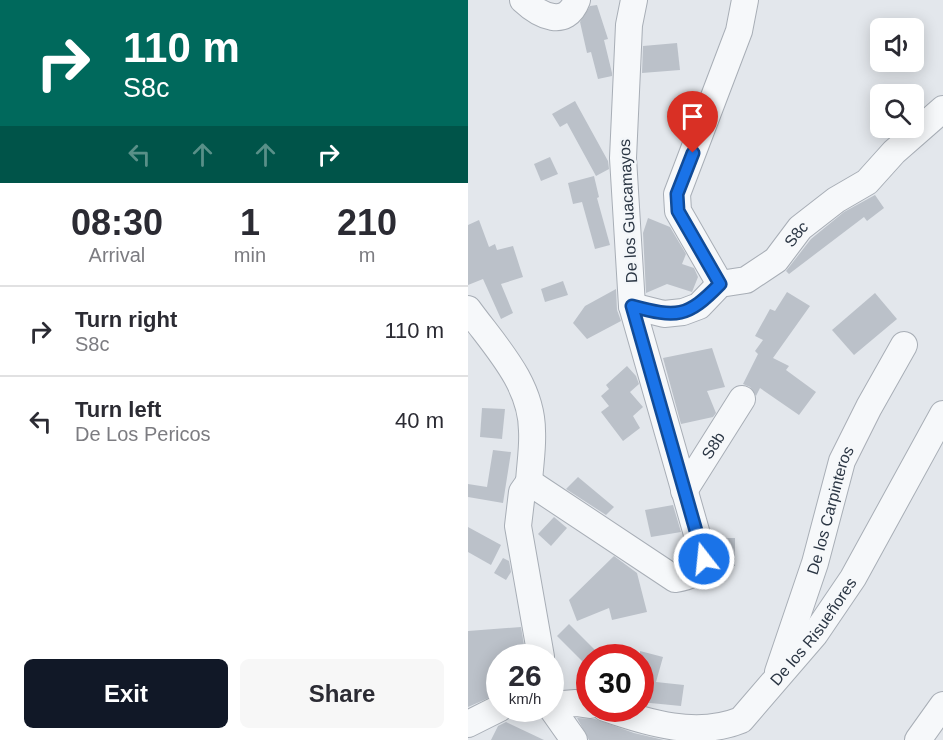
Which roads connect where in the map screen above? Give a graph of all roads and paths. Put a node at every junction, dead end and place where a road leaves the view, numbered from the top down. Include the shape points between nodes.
1 (523, 0) edge
2 (578, 0) edge
3 (634, 0) edge
4 (745, 0) edge
5 (943, 109) edge
6 (720, 284) junction
7 (632, 306) junction
8 (468, 309) edge
9 (904, 345) dead end
10 (742, 399) dead end
11 (943, 414) edge
12 (529, 482) junction
13 (684, 490) junction
14 (539, 644) edge
15 (774, 683) junction
16 (943, 705) edge
17 (486, 715) edge
18 (561, 722) edge
19 (654, 722) edge
20 (468, 724) edge
21 (736, 730) edge
22 (573, 740) edge
23 (918, 740) edge

1 - 2 street via 537,13 551,18 562,16
3 - 7 street, De los Guacamayos via 629,25 622,158
4 - 6 street via 740,31 677,194 678,211
5 - 6 street, S8c via 867,182 800,228 776,260 746,280
6 - 7 street via 699,306 683,312 664,314
7 - 13 street, De los Guacamayos
8 - 12 street via 513,370 526,400 532,429
9 - 15 street, De los Carpinteros via 842,461 815,563
10 - 13 street, S8b
11 - 15 street, De los Risueñores via 853,578 815,634
12 - 13 street, De los Guacamayos via 675,579 689,577 699,570 704,559
12 - 14 street via 522,492 518,526
15 - 21 street, De los Risueñores
16 - 23 street
17 - 20 street
18 - 22 street
19 - 21 street, De los Risueñores

